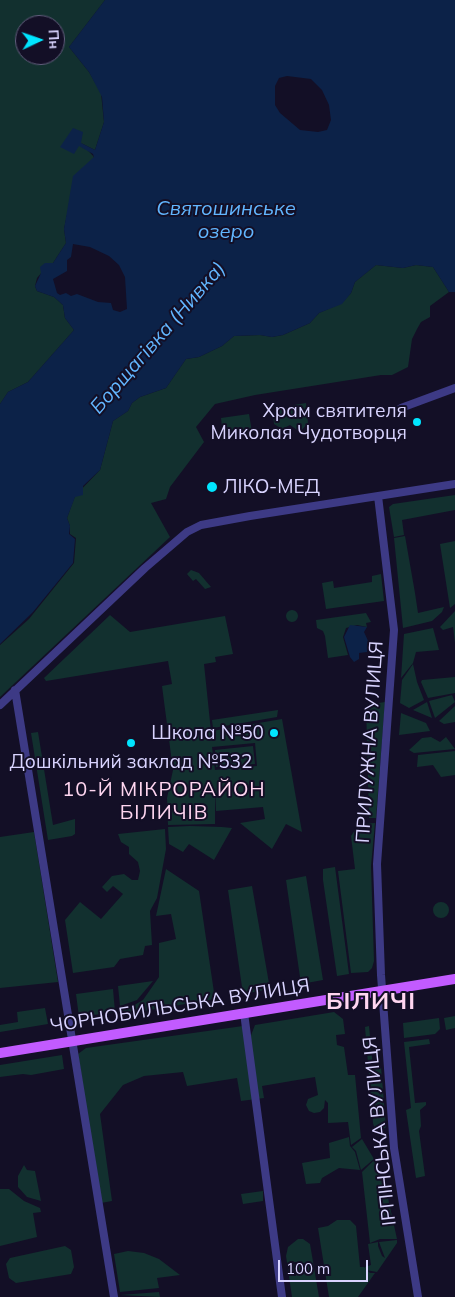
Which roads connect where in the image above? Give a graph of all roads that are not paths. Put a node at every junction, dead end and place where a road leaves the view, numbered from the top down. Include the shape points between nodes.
1 (455, 388) edge
2 (401, 408) dead end
3 (455, 484) edge
4 (378, 496) junction
5 (15, 690) junction
6 (0, 704) edge
7 (455, 979) edge
8 (382, 991) junction
9 (244, 1013) junction
10 (73, 1041) junction
11 (0, 1053) edge
12 (114, 1297) edge
13 (282, 1297) edge
14 (418, 1297) edge

1 - 2 street
3 - 4 street
4 - 5 street via 211,523 187,532
4 - 8 street, ПРИЛУЖНА ВУЛИЦЯ via 394,630 377,864
5 - 6 street
5 - 10 street
7 - 8 main road, ЧОРНОБИЛЬСЬКА ВУЛИЦЯ
8 - 9 main road, ЧОРНОБИЛЬСЬКА ВУЛИЦЯ
8 - 14 street, ІРПІНСЬКА ВУЛИЦЯ via 394,1148
9 - 10 main road, ЧОРНОБИЛЬСЬКА ВУЛИЦЯ
9 - 13 street
10 - 11 main road, ЧОРНОБИЛЬСЬКА ВУЛИЦЯ
10 - 12 street

